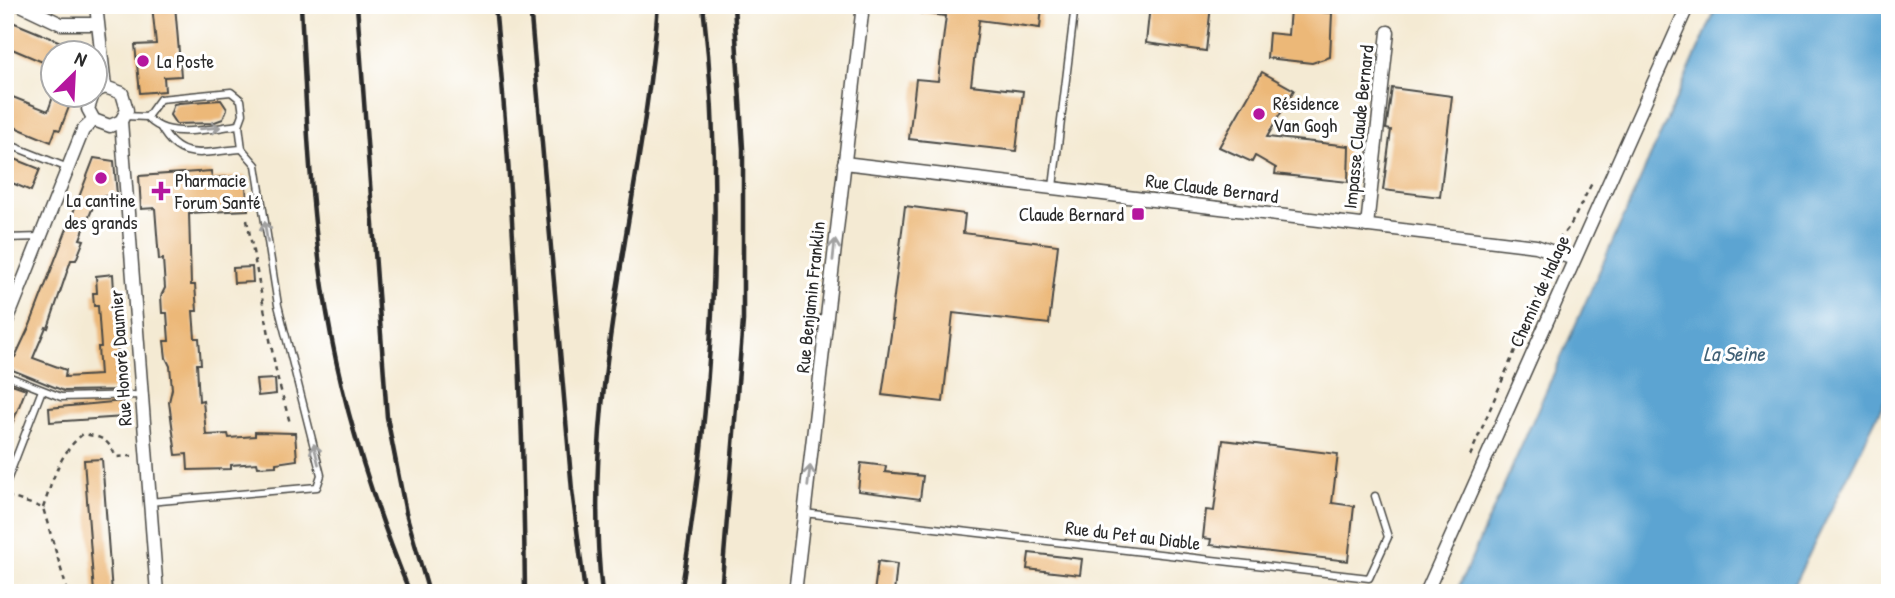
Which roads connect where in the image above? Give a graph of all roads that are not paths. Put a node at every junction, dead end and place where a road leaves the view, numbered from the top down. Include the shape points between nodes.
1 (96, 5) edge
2 (863, 5) edge
3 (1075, 5) edge
4 (1688, 5) edge
5 (25, 6) edge
6 (97, 24) junction
7 (1388, 32) dead end
8 (97, 38) edge
9 (108, 92) edge
10 (88, 108) edge
11 (147, 117) junction
12 (123, 119) junction
13 (94, 120) junction
14 (239, 125) junction
15 (161, 128) junction
16 (5, 144) edge
17 (242, 149) junction
18 (844, 163) junction
19 (68, 168) junction
20 (1053, 188) junction
21 (1367, 226) junction
22 (41, 237) junction
23 (5, 238) edge
24 (1574, 258) junction
25 (5, 326) edge
26 (5, 375) edge
27 (43, 390) junction
28 (142, 395) junction
29 (5, 486) edge
30 (1376, 496) dead end
31 (149, 502) junction
32 (804, 513) junction
33 (157, 593) edge
34 (795, 593) edge
35 (1426, 593) edge

1 - 6 street
2 - 18 street, Rue Benjamin Franklin
3 - 20 lane
4 - 24 street, Chemin de Halage
5 - 6 street via 61,24
6 - 8 street
7 - 21 street, Impasse Claude Bernard
9 - 12 street via 122,93 127,104
10 - 13 street
11 - 12 lane
11 - 14 lane via 160,99 231,92 241,100
11 - 15 lane
12 - 13 street via 104,126
12 - 28 street, Rue Honoré Daumier
13 - 19 street via 83,130
15 -> 14 lane
14 - 17 lane
15 - 17 lane via 181,152
16 - 19 lane
31 -> 17 lane via 317,487 321,475 278,305 256,165
18 - 20 street, Rue Claude Bernard
32 -> 18 street, Rue Benjamin Franklin
19 - 22 street
20 - 21 street, Rue Claude Bernard
21 - 24 street, Rue Claude Bernard via 1536,246
22 - 23 lane
22 - 25 street
24 - 35 street, Chemin de Halage
26 - 27 lane
27 - 28 lane via 61,397
27 - 29 lane
28 - 31 street, Rue Honoré Daumier
30 - 32 lane, Rue du Pet au Diable via 1388,537 1370,578
31 - 33 street, Rue Honoré Daumier
32 - 34 street, Rue Benjamin Franklin

